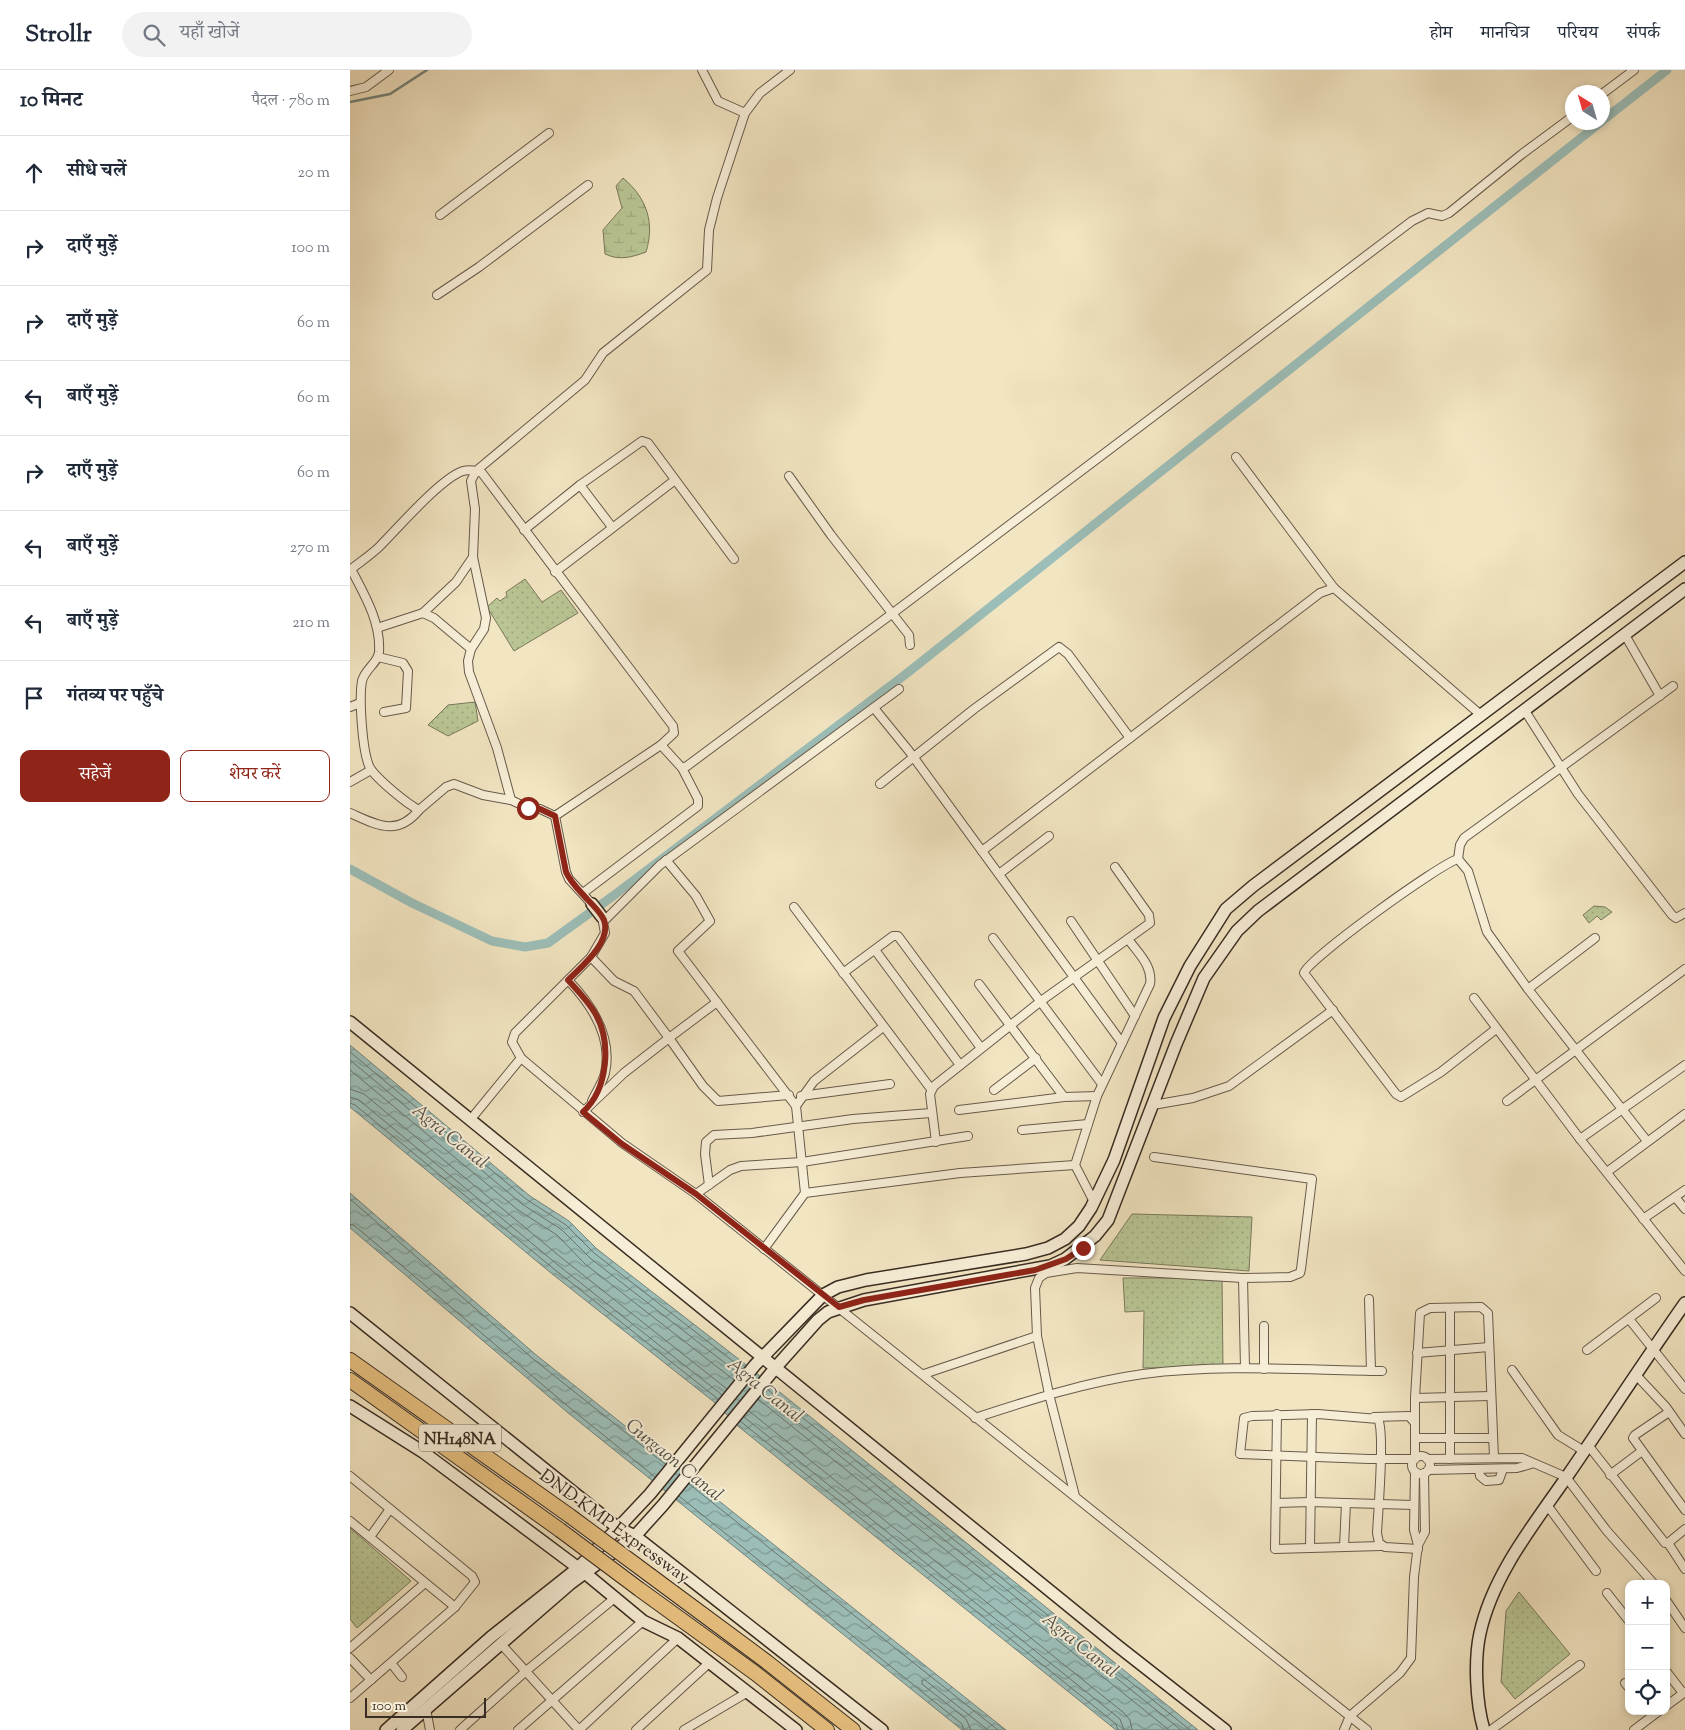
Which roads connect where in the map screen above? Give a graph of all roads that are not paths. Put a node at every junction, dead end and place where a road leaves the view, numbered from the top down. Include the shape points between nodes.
1 (389, 70) edge
2 (702, 70) edge
3 (790, 70) edge
4 (1634, 70) edge
5 (1610, 88) edge
6 (350, 91) edge
7 (745, 113) junction
8 (1565, 122) edge
9 (549, 133) dead end
10 (588, 186) dead end
11 (440, 215) dead end
12 (437, 296) dead end
13 (1236, 457) dead end
14 (476, 471) junction
15 (789, 476) dead end
16 (675, 480) junction
17 (580, 485) junction
18 (612, 527) junction
19 (524, 530) junction
20 (473, 556) junction
21 (734, 559) dead end
22 (1685, 562) edge
23 (351, 569) edge
24 (555, 572) junction
25 (1334, 588) junction
26 (1685, 589) edge
27 (423, 613) junction
28 (893, 614) junction
29 (376, 628) junction
30 (1624, 635) junction
31 (910, 645) dead end
32 (471, 649) junction
33 (378, 658) junction
34 (1673, 686) dead end
35 (899, 690) dead end
36 (1660, 696) junction
37 (360, 703) junction
38 (350, 707) edge
39 (874, 708) junction
40 (1525, 711) junction
41 (384, 712) dead end
42 (1482, 716) junction
43 (1130, 738) junction
44 (661, 745) junction
45 (914, 757) junction
46 (682, 768) junction
47 (1562, 768) junction
48 (372, 770) junction
49 (350, 782) edge
50 (880, 784) dead end
51 (511, 800) junction
52 (419, 810) junction
53 (350, 813) edge
54 (555, 816) junction
55 (1049, 836) dead end
56 (982, 851) junction
57 (1458, 859) junction
58 (666, 860) junction
59 (1115, 867) dead end
60 (999, 874) junction
61 (582, 894) junction
62 (592, 904) joint
63 (794, 907) dead end
64 (1685, 912) edge
65 (603, 919) junction
66 (1071, 921) dead end
67 (993, 938) dead end
68 (1595, 938) dead end
69 (1128, 939) junction
70 (875, 950) junction
71 (591, 957) junction
72 (1098, 961) junction
73 (1685, 969) edge
74 (843, 973) junction
75 (1074, 978) junction
76 (568, 980) junction
77 (980, 984) dead end
78 (1528, 989) junction
79 (1474, 998) dead end
80 (1041, 1001) junction
81 (717, 1002) junction
82 (1333, 1010) junction
83 (1135, 1016) junction
84 (350, 1022) edge
85 (1010, 1025) junction
86 (883, 1027) junction
87 (1496, 1029) junction
88 (669, 1038) junction
89 (1122, 1043) junction
90 (981, 1048) junction
91 (1576, 1050) junction
92 (521, 1058) junction
93 (1036, 1058) junction
94 (960, 1065) junction
95 (1685, 1065) edge
96 (1535, 1079) junction
97 (890, 1084) dead end
98 (1102, 1084) junction
99 (931, 1089) junction
100 (994, 1090) dead end
101 (789, 1095) junction
102 (801, 1096) junction
103 (1097, 1096) junction
104 (1064, 1097) junction
105 (1507, 1101) dead end
106 (1152, 1105) junction
107 (589, 1106) junction
108 (796, 1106) junction
109 (959, 1110) dead end
110 (1622, 1110) junction
111 (583, 1112) junction
112 (931, 1113) junction
113 (1685, 1114) edge
114 (471, 1119) junction
115 (1088, 1124) junction
116 (798, 1127) junction
117 (1022, 1130) dead end
118 (968, 1136) dead end
119 (1580, 1139) junction
120 (1647, 1141) junction
121 (936, 1142) junction
122 (1154, 1158) dead end
123 (802, 1162) junction
124 (1074, 1165) junction
125 (1607, 1172) junction
126 (709, 1185) junction
127 (1685, 1190) edge
128 (805, 1193) junction
129 (696, 1194) junction
130 (1676, 1197) junction
131 (1094, 1202) junction
132 (1685, 1209) edge
133 (1643, 1219) junction
134 (764, 1249) junction
135 (1685, 1271) edge
136 (1243, 1278) junction
137 (822, 1295) junction
138 (1656, 1298) dead end
139 (1369, 1299) dead end
140 (1685, 1303) edge
141 (839, 1307) junction
142 (1450, 1308) junction
143 (350, 1314) edge
144 (1629, 1319) junction
145 (1264, 1326) dead end
146 (1036, 1336) junction
147 (1489, 1347) junction
148 (1450, 1350) junction
149 (1587, 1350) dead end
150 (1653, 1350) junction
151 (1417, 1353) junction
152 (350, 1360) edge
153 (759, 1361) junction
154 (776, 1367) junction
155 (1245, 1368) junction
156 (1264, 1368) junction
157 (1512, 1370) dead end
158 (1371, 1371) junction
159 (1382, 1371) dead end
160 (924, 1374) junction
161 (1636, 1375) junction
162 (350, 1380) edge
163 (1685, 1389) edge
164 (1048, 1394) junction
165 (1490, 1396) junction
166 (1450, 1397) junction
167 (1415, 1398) junction
168 (350, 1406) edge
169 (1669, 1412) junction
170 (1277, 1414) junction
171 (1312, 1414) junction
172 (1374, 1417) junction
173 (975, 1418) junction
174 (1414, 1422) junction
175 (1685, 1434) edge
176 (1414, 1438) junction
177 (1450, 1438) junction
178 (1492, 1438) junction
179 (1586, 1448) junction
180 (1642, 1451) junction
181 (1276, 1456) junction
182 (1311, 1457) junction
183 (1494, 1458) junction
184 (1506, 1458) junction
185 (1380, 1459) junction
186 (1415, 1459) junction
187 (1427, 1459) junction
188 (1450, 1459) junction
189 (1531, 1464) junction
190 (1479, 1469) junction
191 (1504, 1469) junction
192 (1415, 1472) junction
193 (1426, 1472) junction
194 (1610, 1475) junction
195 (350, 1476) edge
196 (1566, 1477) junction
197 (1075, 1496) junction
198 (1311, 1502) junction
199 (1276, 1503) junction
200 (1346, 1503) junction
201 (1378, 1504) junction
202 (1414, 1505) junction
203 (1547, 1505) junction
204 (390, 1509) junction
205 (1685, 1510) edge
206 (350, 1521) edge
207 (618, 1528) junction
208 (1685, 1529) edge
209 (635, 1536) junction
210 (370, 1537) junction
211 (1668, 1543) junction
212 (1381, 1546) junction
213 (1310, 1547) junction
214 (1344, 1547) junction
215 (1418, 1547) junction
216 (1685, 1569) edge
217 (581, 1570) junction
218 (1596, 1571) dead end
219 (1650, 1580) edge
220 (425, 1583) junction
221 (1607, 1593) dead end
222 (616, 1597) junction
223 (1670, 1606) edge
224 (455, 1607) junction
225 (1625, 1617) edge
226 (644, 1621) junction
227 (1685, 1628) edge
228 (678, 1638) junction
229 (500, 1644) junction
230 (350, 1648) edge
231 (350, 1658) edge
232 (391, 1663) junction
233 (709, 1663) junction
234 (1580, 1665) dead end
235 (526, 1671) junction
236 (1670, 1676) edge
237 (402, 1677) dead end
238 (371, 1680) junction
239 (748, 1692) junction
240 (1684, 1693) edge
241 (350, 1698) edge
242 (551, 1701) junction
243 (1670, 1703) edge
244 (426, 1709) junction
245 (1649, 1715) edge
246 (1350, 1716) junction
247 (386, 1730) edge
248 (402, 1730) edge
249 (430, 1730) edge
250 (460, 1730) edge
251 (518, 1730) edge
252 (579, 1730) edge
253 (636, 1730) edge
254 (684, 1730) edge
255 (796, 1730) edge
256 (827, 1730) edge
257 (852, 1730) edge
258 (882, 1730) edge
259 (1225, 1730) edge
260 (1344, 1730) edge
261 (1368, 1730) edge
262 (1484, 1730) edge
263 (1491, 1730) edge
264 (1634, 1730) edge

1 - 6 street via 366,87
2 - 7 street via 718,101
3 - 7 street via 760,93
4 - 5 street
7 - 14 street via 709,230 707,270 603,353 585,380
8 - 28 street via 1449,213 1442,216 1428,213 1412,221
9 - 11 street
10 - 12 street
13 - 25 street
14 - 19 street via 485,476
14 - 20 street via 471,481 475,509
14 - 23 street via 462,471 448,480 381,545
15 - 28 street
16 - 17 street via 648,443 642,441
16 - 18 street
16 - 21 street
17 - 18 street
17 - 19 street
18 - 24 street
19 - 24 street
20 - 27 street via 450,589
20 - 32 street via 486,618 484,629
22 - 42 street
23 - 29 street
24 - 44 street via 673,726 674,733
25 - 42 street
25 - 43 street via 1313,599
26 - 30 street
27 - 29 street
27 - 32 street via 434,618
28 - 31 street via 909,635
28 - 46 street
29 - 33 street via 380,649
30 - 36 street
30 - 40 street
32 - 51 street via 469,672 497,748
33 - 37 street via 364,674
33 - 41 street via 403,664 408,671 406,708
34 - 36 street
35 - 39 street
36 - 47 street
37 - 38 street
37 - 48 street via 366,757
39 - 45 street
39 - 58 street
40 - 47 street
40 - 106 street via 1258,911 1236,931 1204,978
42 - 131 street via 1226,909 1190,966 1164,1018 1114,1160
43 - 45 street via 1068,654 1059,647
43 - 56 street
44 - 46 street
44 - 54 street
45 - 50 street
45 - 56 street
46 - 61 street via 698,799 698,806
47 - 57 street via 1464,838
47 - 64 street via 1600,824 1672,914 1676,918
48 - 49 street
48 - 52 street
51 - 52 street via 450,784
51 - 54 street
52 - 53 street via 411,820 393,827
54 - 61 street via 566,872
55 - 60 street
56 - 60 street
57 - 78 street via 1468,871 1487,932
57 - 82 street via 1379,911 1308,965 1305,977
58 - 65 street
58 - 81 street via 696,896 709,918 706,927 678,952
59 - 69 street via 1151,921
60 - 75 street
61 - 62 street
62 - 65 street
63 - 74 street
65 - 71 street via 604,938
66 - 72 street
67 - 80 street
68 - 78 street
69 - 72 street
69 - 83 street via 1151,975
70 - 74 street
70 - 90 street via 893,936 902,939
70 - 94 street
71 - 76 street
71 - 88 street via 614,981 634,991
72 - 75 street
72 - 83 street
73 - 91 street
74 - 86 street
75 - 80 street
75 - 89 street
76 - 92 street via 515,1034 512,1042
76 - 107 street via 596,1015 605,1044 605,1073
77 - 85 street
78 - 91 street
79 - 87 street
80 - 85 street
80 - 98 street
81 - 88 street
81 - 101 street
82 - 87 street via 1401,1097
82 - 106 street via 1229,1086 1199,1096
83 - 89 street
84 - 114 street
85 - 90 street
85 - 93 street
86 - 99 street
86 - 102 street via 814,1081
87 - 96 street
88 - 101 street via 703,1086 718,1101
88 - 107 street
89 - 98 street
90 - 94 street
91 - 96 street
91 - 110 street
92 - 111 street
92 - 114 street
93 - 100 street
93 - 104 street
94 - 99 street
95 - 110 street
96 - 105 street
96 - 119 street
97 - 102 street
98 - 103 street
99 - 112 street
101 - 108 street
102 - 108 street
103 - 104 street
103 - 115 street
104 - 109 street
106 - 141 street via 1108,1220 1089,1242 1066,1259 1035,1270
107 - 111 street
108 - 116 street
110 - 119 street
110 - 120 street
111 - 129 street via 622,1144
112 - 116 street
112 - 121 street
113 - 120 street
114 - 153 street
115 - 117 street
115 - 124 street
116 - 123 street
116 - 126 street via 709,1137 705,1154
118 - 121 street
119 - 125 street
120 - 125 street
121 - 123 street
122 - 136 street via 1312,1179 1300,1273 1290,1277
123 - 126 street via 741,1166
123 - 128 street
124 - 128 street via 960,1173
124 - 131 street
125 - 133 street
126 - 129 street
127 - 130 street
128 - 134 street
129 - 134 street
130 - 132 street
130 - 133 street
131 - 137 street via 1079,1226 1048,1248 866,1280
133 - 135 street
134 - 137 street
136 - 146 street via 1078,1268 1046,1273 1036,1284
136 - 155 street
137 - 141 street
137 - 153 street
138 - 144 street
139 - 158 street
140 - 150 street
141 - 154 street via 818,1320
141 - 160 street
142 - 147 street via 1485,1308
142 - 148 street
142 - 151 street via 1430,1308 1420,1313
143 - 207 street
144 - 149 street
144 - 150 street
145 - 156 street
146 - 160 street
146 - 164 street
147 - 148 street
147 - 165 street
148 - 151 street
148 - 166 street
150 - 161 street
150 - 163 street
151 - 167 street
152 - 257 highway, DND KMP Expressway / NH148NA, bridge via 570,1516 767,1662
153 - 154 street
153 - 207 street via 650,1494
154 - 209 street
154 - 259 street
155 - 156 street
155 - 164 street via 1142,1374
156 - 158 street
157 - 179 street via 1558,1435 1568,1443
158 - 159 street
160 - 173 street
161 - 169 street
161 - 179 street
162 - 256 highway, DND KMP Expressway / NH148NA, bridge via 755,1673
164 - 173 street
164 - 197 street
165 - 166 street
165 - 178 street
166 - 167 street
166 - 177 street
167 - 174 street
168 - 217 street via 424,1452
169 - 175 street
169 - 180 street via 1635,1434 1633,1438
170 - 171 street
170 - 181 street
170 - 181 street via 1244,1418 1240,1454
171 - 172 street
171 - 182 street
172 - 174 street via 1409,1416
172 - 185 street via 1381,1426
173 - 197 street
174 - 176 street
176 - 177 street
176 - 186 street
177 - 178 street
177 - 188 street
178 - 183 street
179 - 194 street
179 - 196 street
180 - 194 street
180 - 205 street
181 - 182 street
181 - 199 street
182 - 185 street
182 - 198 street
183 - 184 street
183 - 188 street
184 - 189 street via 1522,1458
184 - 191 street
185 - 186 street
185 - 201 street
186 - 187 street
186 - 192 street via 1412,1464
187 - 188 street
187 - 193 street via 1430,1464
189 - 191 street
189 - 196 street
190 - 191 street
190 - 191 street via 1480,1476 1486,1481 1499,1480
190 - 193 street
192 - 193 street
192 - 202 street
193 - 215 street via 1425,1532
194 - 211 street
195 - 204 street
196 - 203 street
196 - 219 street via 1607,1531
197 - 246 street
198 - 199 street
198 - 200 street
198 - 213 street
199 - 213 street via 1275,1549
200 - 201 street
200 - 214 street
201 - 202 street
201 - 212 street
202 - 215 street
203 - 218 street
203 - 262 street via 1490,1600 1480,1634 1478,1703
204 - 210 street
204 - 224 street via 472,1576 475,1582
206 - 210 street
207 - 209 street
207 - 217 street
208 - 211 street
209 - 217 street
209 - 258 street
210 - 220 street
211 - 216 street
212 - 214 street
212 - 215 street
213 - 214 street
215 - 246 street via 1412,1658 1400,1673
217 - 222 street
217 - 229 street
217 - 247 street via 491,1637
220 - 224 street
220 - 230 street
221 - 225 street
222 - 226 street
222 - 235 street
223 - 227 street
224 - 232 street
226 - 228 street
226 - 242 street
228 - 233 street
228 - 252 street
229 - 235 street
229 - 244 street
231 - 238 street
232 - 237 street
232 - 238 street
233 - 239 street
233 - 253 street
234 - 263 street
235 - 242 street
235 - 250 street
236 - 240 street
238 - 241 street
239 - 254 street
239 - 255 street
240 - 243 street
242 - 251 street
242 - 252 street
244 - 248 street
244 - 249 street
245 - 264 street
246 - 260 street
246 - 261 street

